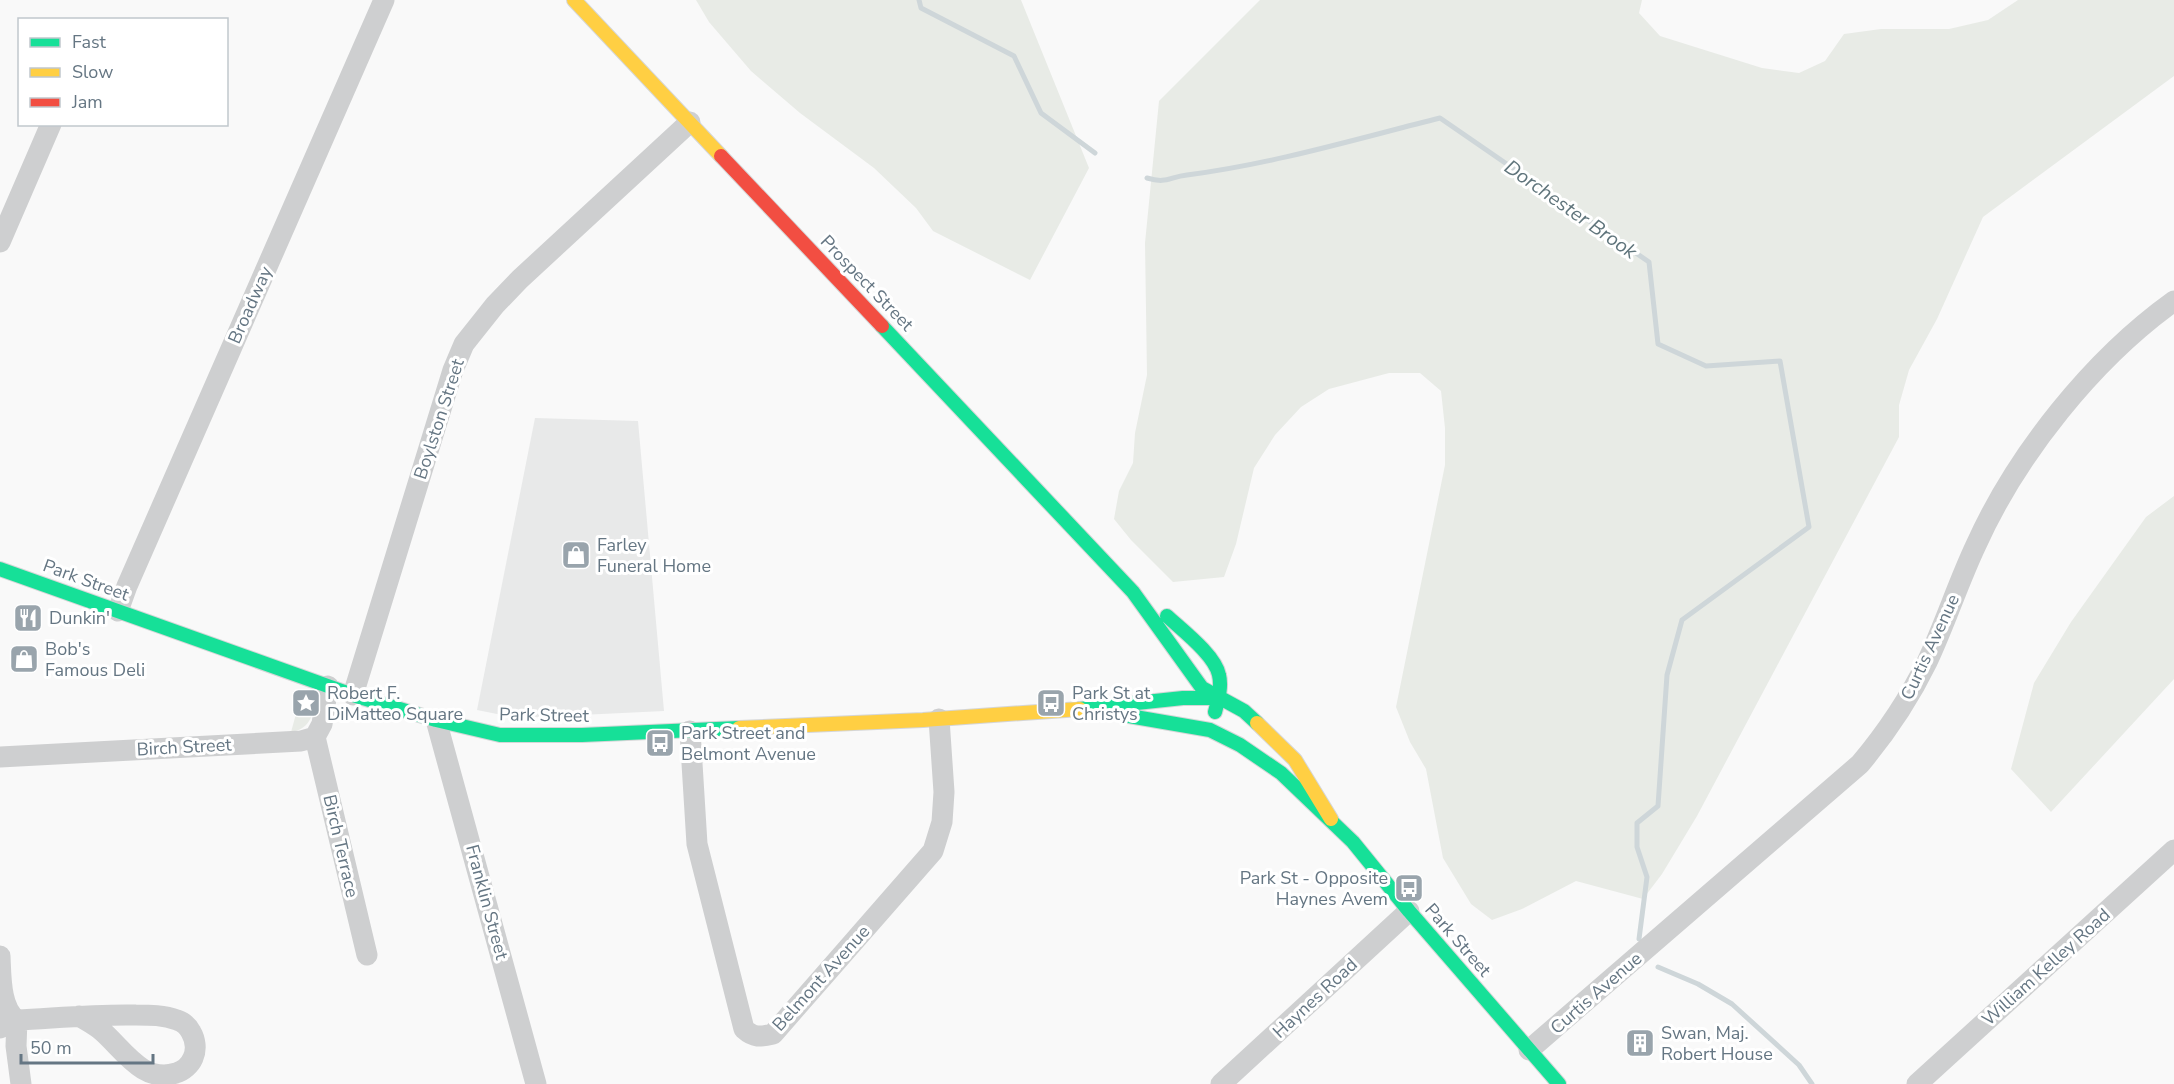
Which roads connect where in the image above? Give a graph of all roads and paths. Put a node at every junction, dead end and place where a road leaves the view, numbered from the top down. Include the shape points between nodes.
1 (384, 0) edge
2 (574, 0) edge
3 (690, 122) junction
4 (50, 126) edge
5 (0, 242) edge
6 (2174, 301) edge
7 (0, 569) edge
8 (1133, 592) junction
9 (118, 611) junction
10 (1169, 642) junction
11 (1178, 683) joint
12 (328, 686) junction
13 (1202, 688) joint
14 (353, 695) junction
15 (1219, 698) junction
16 (1152, 702) junction
17 (1042, 713) junction
18 (939, 719) junction
19 (436, 720) junction
20 (1210, 730) junction
21 (690, 731) junction
22 (315, 737) junction
23 (0, 757) edge
24 (1331, 819) junction
25 (2174, 850) edge
26 (1409, 911) junction
27 (0, 956) edge
28 (367, 956) dead end
29 (79, 1016) junction
30 (8, 1024) edge
31 (1529, 1050) junction
32 (21, 1084) edge
33 (536, 1084) edge
34 (1221, 1084) edge
35 (1558, 1084) edge
36 (1917, 1084) edge

1 - 9 street, Broadway
2 - 3 main road, Prospect Street
3 - 8 main road, Prospect Street
3 - 14 street, Boylston Street via 520,279 464,344 449,381
4 - 5 street
6 - 31 street, Curtis Avenue via 2095,370 2009,482 1976,545 1927,661 1880,741 1860,764
7 - 9 main road, Park Street
8 - 10 main road, Prospect Street
8 - 15 main road, Prospect Street via 1164,614 1219,671
9 - 12 main road, Park Street
10 - 11 main road, Prospect Street via 1179,666
10 - 13 main road, Prospect Street
11 - 16 main road, Park Street
12 - 14 main road, Park Street
12 - 22 street via 322,724
13 - 15 main road, Park Street
14 - 19 main road, Park Street
15 - 16 main road, Park Street
15 - 20 main road
15 - 24 main road, Park Street via 1244,711 1295,760
16 - 17 main road, Park Street
17 - 18 main road, Park Street
17 - 20 main road, Park Street via 1116,714
18 - 21 main road, Park Street
18 - 21 street, Belmont Avenue via 944,792 942,822 933,851 773,1034 760,1037 744,1029 697,844
19 - 21 main road, Park Street via 517,736
19 - 33 street, Franklin Street
20 - 24 main road, Park Street via 1281,773
22 - 23 street, Birch Street via 300,741
22 - 28 street, Birch Terrace
24 - 26 main road, Park Street
25 - 36 street, William Kelley Road
26 - 31 main road, Park Street
26 - 34 street, Haynes Road
27 - 30 street
29 - 29 street via 103,1032 137,1068 152,1075 180,1072 193,1058 194,1040 186,1025 178,1020 158,1016
29 - 30 street
30 - 32 street
31 - 35 main road, Park Street

